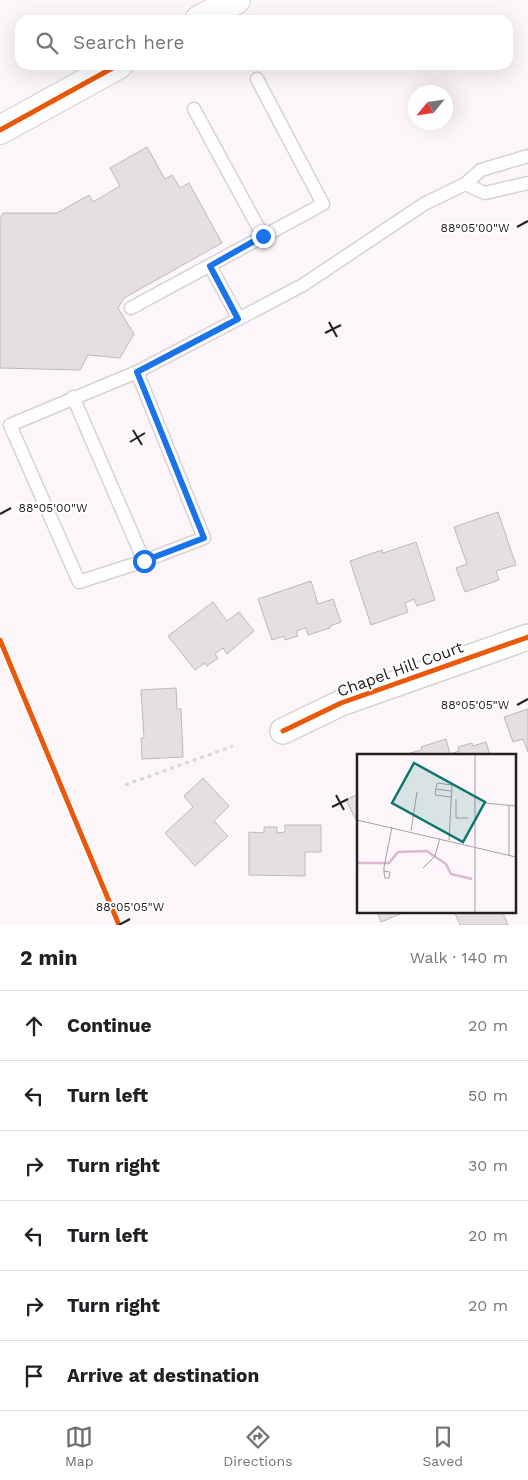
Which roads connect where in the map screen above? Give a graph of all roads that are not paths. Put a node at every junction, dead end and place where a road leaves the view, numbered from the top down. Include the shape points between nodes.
1 (236, 0) edge
2 (208, 15) edge
3 (109, 70) edge
4 (257, 79) dead end
5 (194, 109) dead end
6 (0, 130) edge
7 (528, 156) edge
8 (528, 182) edge
9 (465, 184) junction
10 (263, 236) junction
11 (210, 266) junction
12 (131, 308) dead end
13 (238, 319) junction
14 (137, 372) junction
15 (73, 397) junction
16 (144, 561) junction
17 (528, 637) edge
18 (283, 730) dead end

1 - 2 street
3 - 6 street
4 - 10 lane via 323,204
5 - 10 lane
7 - 9 lane via 481,170
8 - 9 lane via 485,193
9 - 13 lane via 424,204 302,286
10 - 11 lane
11 - 12 lane
11 - 13 lane
13 - 14 lane
14 - 15 lane
14 - 16 lane via 204,538
15 - 16 lane
15 - 16 lane via 10,425 79,582
17 - 18 street, Chapel Hill Court via 341,703

